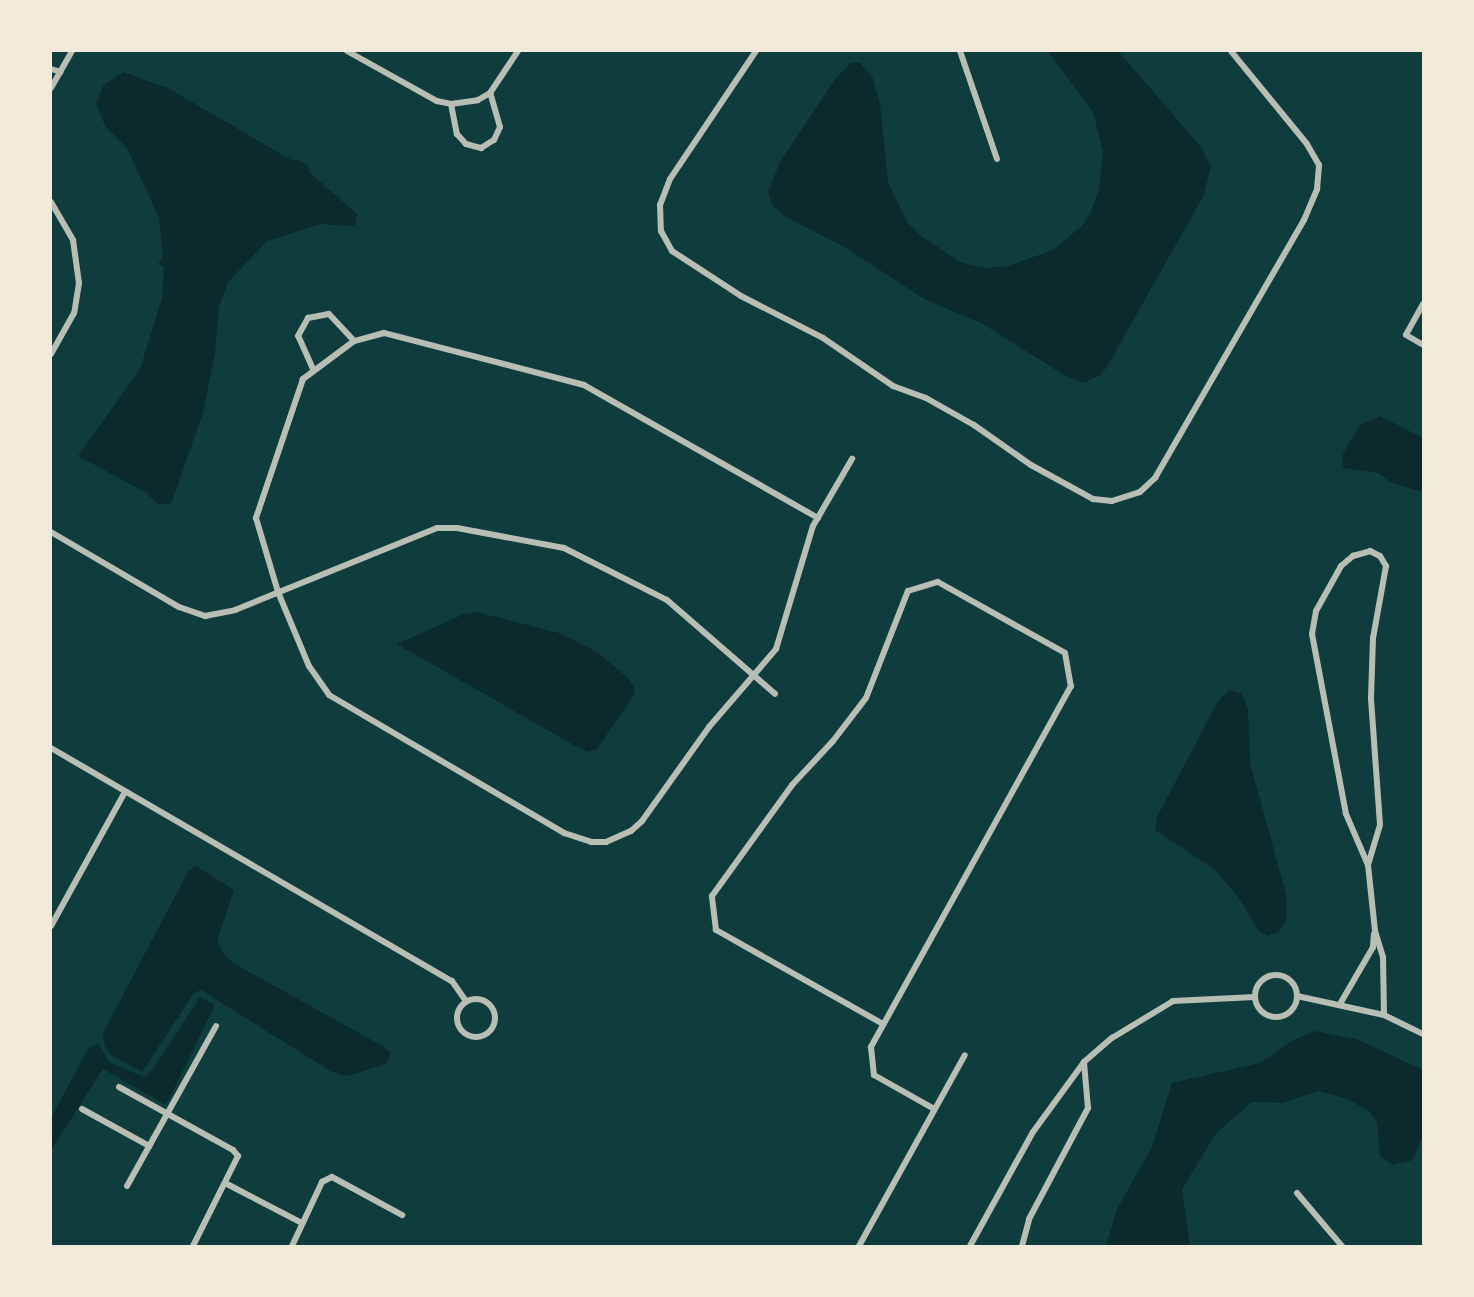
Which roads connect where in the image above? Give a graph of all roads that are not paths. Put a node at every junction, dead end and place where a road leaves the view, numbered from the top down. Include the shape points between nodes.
1 (72, 51) edge
2 (347, 51) edge
3 (518, 51) edge
4 (756, 51) edge
5 (960, 51) edge
6 (1232, 51) edge
7 (51, 69) edge
8 (61, 72) junction
9 (51, 88) edge
10 (490, 93) junction
11 (451, 104) junction
12 (997, 159) dead end
13 (51, 202) edge
14 (1423, 304) edge
15 (354, 341) junction
16 (1423, 345) edge
17 (51, 354) edge
18 (313, 369) junction
19 (852, 459) dead end
20 (818, 518) junction
21 (51, 532) edge
22 (278, 592) junction
23 (755, 676) junction
24 (776, 694) dead end
25 (51, 748) edge
26 (125, 792) junction
27 (1368, 865) junction
28 (51, 926) edge
29 (1375, 931) junction
30 (1297, 996) junction
31 (1255, 997) junction
32 (466, 1001) junction
33 (1340, 1004) junction
34 (1384, 1016) junction
35 (883, 1024) junction
36 (216, 1026) dead end
37 (1423, 1034) edge
38 (965, 1055) dead end
39 (1083, 1062) junction
40 (119, 1087) dead end
41 (82, 1109) dead end
42 (934, 1109) junction
43 (167, 1113) junction
44 (149, 1146) junction
45 (227, 1184) junction
46 (127, 1186) dead end
47 (1297, 1193) dead end
48 (402, 1215) dead end
49 (300, 1222) junction
50 (193, 1246) edge
51 (292, 1246) edge
52 (859, 1246) edge
53 (970, 1246) edge
54 (1022, 1246) edge
55 (1342, 1246) edge

1 - 8 street
2 - 11 street via 437,101
3 - 10 street
4 - 6 street via 670,180 660,205 661,231 672,251 721,284 823,338 893,386 926,398 974,425 1030,465 1093,499 1112,501 1140,492 1155,478 1304,220 1317,189 1319,165 1315,158
5 - 12 street
7 - 8 street
8 - 9 street
10 - 11 street via 478,100
10 - 11 street via 500,127 494,141 481,148 466,144 457,134
13 - 17 street via 73,240 79,283 74,314
14 - 16 street via 1406,335
15 - 18 street
15 - 18 street via 329,314 308,318 300,329 299,344
15 - 20 street via 370,335 400,336 584,385
18 - 22 street via 296,392 256,518
19 - 20 street
20 - 23 street via 808,540 781,637
21 - 22 street via 192,613 219,614
22 - 23 street via 427,531 457,528 579,554 667,600
22 - 23 street via 314,678 329,695 564,833 591,842 618,839 642,821 709,727
23 - 24 street
25 - 26 street
26 - 28 street
26 - 32 street via 452,981
27 - 27 street via 1380,825 1371,699 1372,648 1386,566 1380,556 1370,551 1353,556 1341,566 1316,611 1312,634 1346,814
27 - 29 street
29 - 33 street via 1373,947
29 - 34 street via 1383,957
30 - 31 street via 1289,1013 1277,1017 1261,1010
30 - 31 street via 1288,978 1272,975 1259,984
30 - 33 street
31 - 39 street via 1173,1001 1112,1038
32 - 32 street via 458,1012 459,1027 471,1036 486,1035 496,1020 493,1007 480,998
33 - 34 street
34 - 37 street
35 - 35 street via 1071,686 1065,653 938,582 908,591 866,698 792,785 712,896 716,930
35 - 42 street via 871,1047 874,1075
36 - 43 street
38 - 42 street
39 - 53 street via 1033,1132
39 - 54 street via 1088,1108 1029,1219
40 - 43 street
41 - 44 street
42 - 52 street
43 - 44 street
43 - 45 street via 238,1156
44 - 46 street
45 - 49 street
45 - 50 street
47 - 55 street
48 - 49 street via 332,1177 322,1182
49 - 51 street

